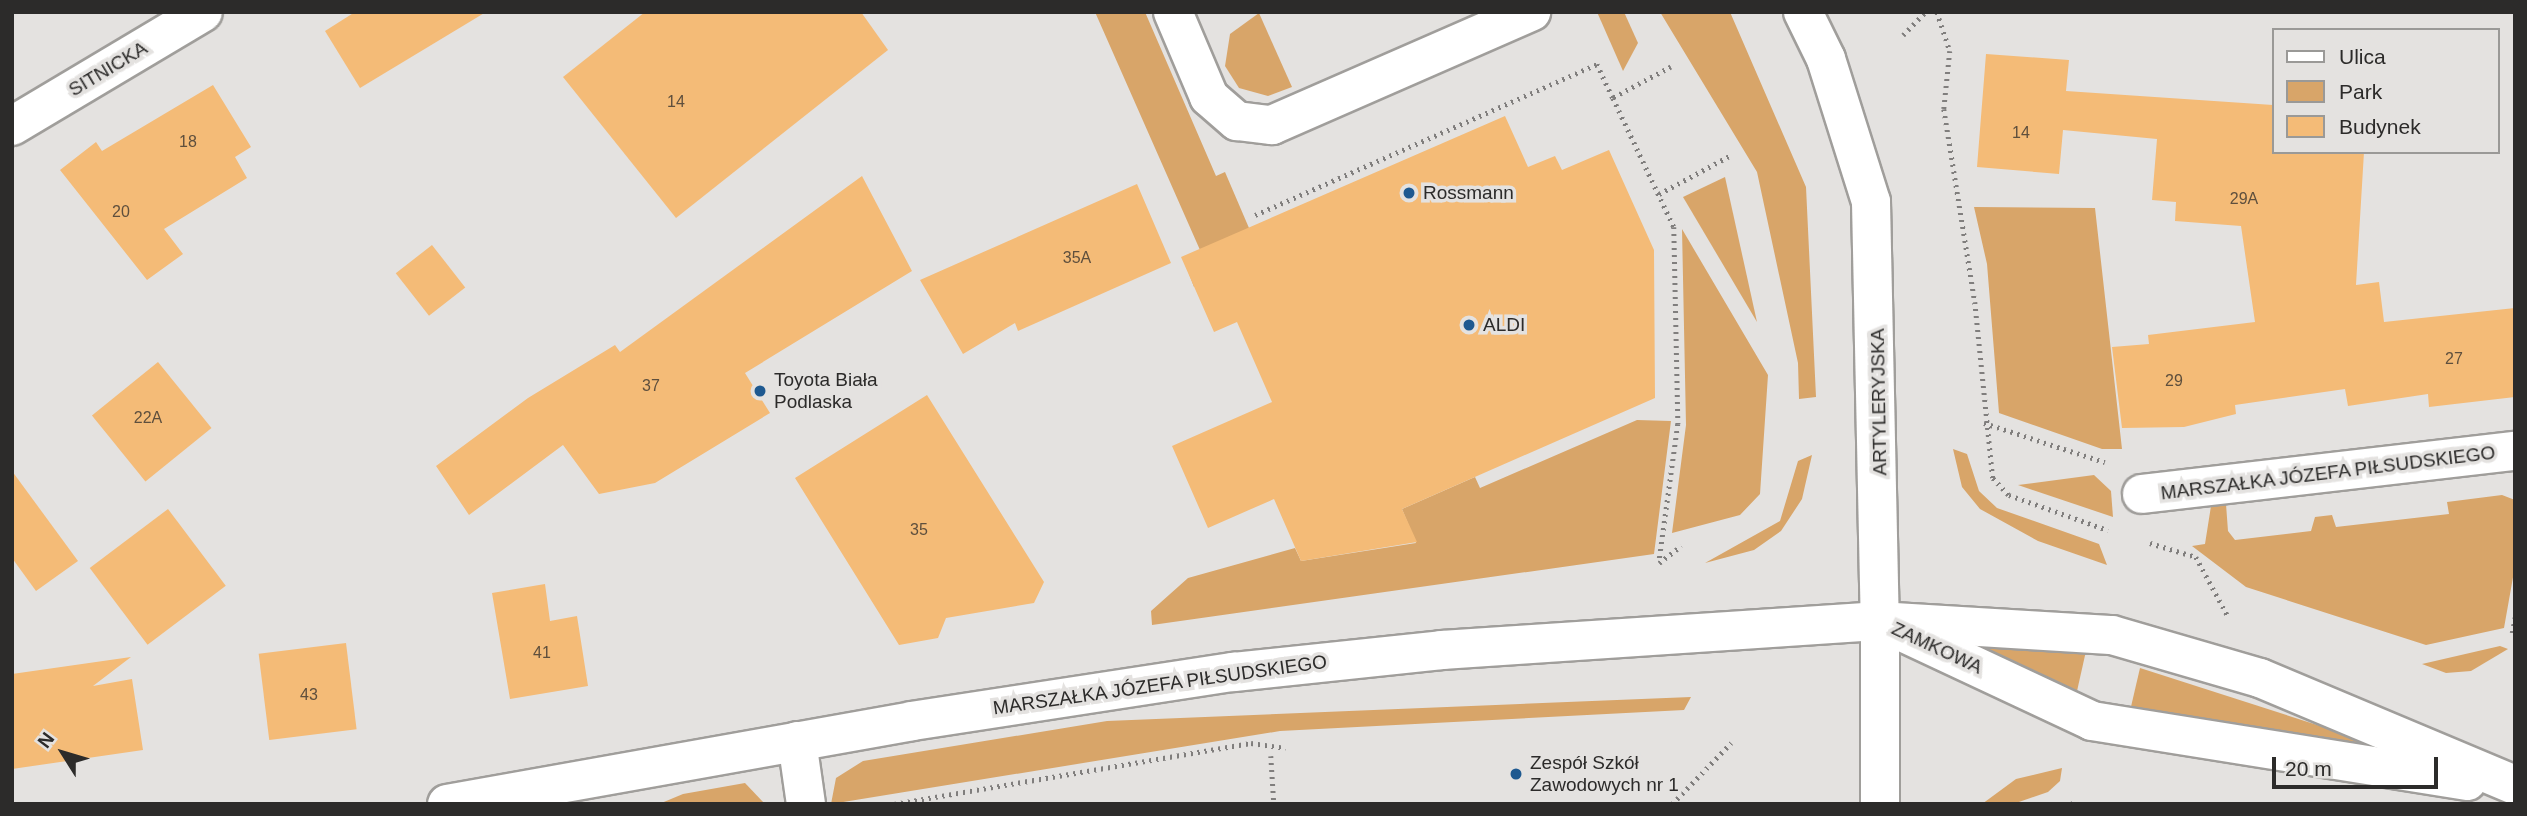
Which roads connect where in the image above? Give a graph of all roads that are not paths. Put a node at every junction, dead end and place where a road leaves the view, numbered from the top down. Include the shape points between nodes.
1 (203, 12) edge
2 (1173, 12) edge
3 (1531, 12) edge
4 (1803, 12) edge
5 (12, 126) edge
6 (2515, 451) edge
7 (2142, 495) dead end
8 (1880, 621) junction
9 (797, 741) junction
10 (2515, 787) edge
11 (447, 804) edge
12 (806, 804) edge
13 (1880, 804) edge

1 - 5 street, SITNICKA
2 - 3 street via 1209,97 1237,121 1272,125
4 - 8 street, ARTYLERYJSKA via 1826,58 1871,202
6 - 7 street, MARSZAŁKA JÓZEFA PIŁSUDSKIEGO
8 - 9 street, MARSZAŁKA JÓZEFA PIŁSUDSKIEGO via 1442,650 1234,672
8 - 10 street, ZAMKOWA via 2092,721
8 - 10 street, ZAMKOWA via 2112,635 2260,678
8 - 13 street, ARTYLERYJSKA
9 - 11 street, MARSZAŁKA JÓZEFA PIŁSUDSKIEGO
9 - 12 street

